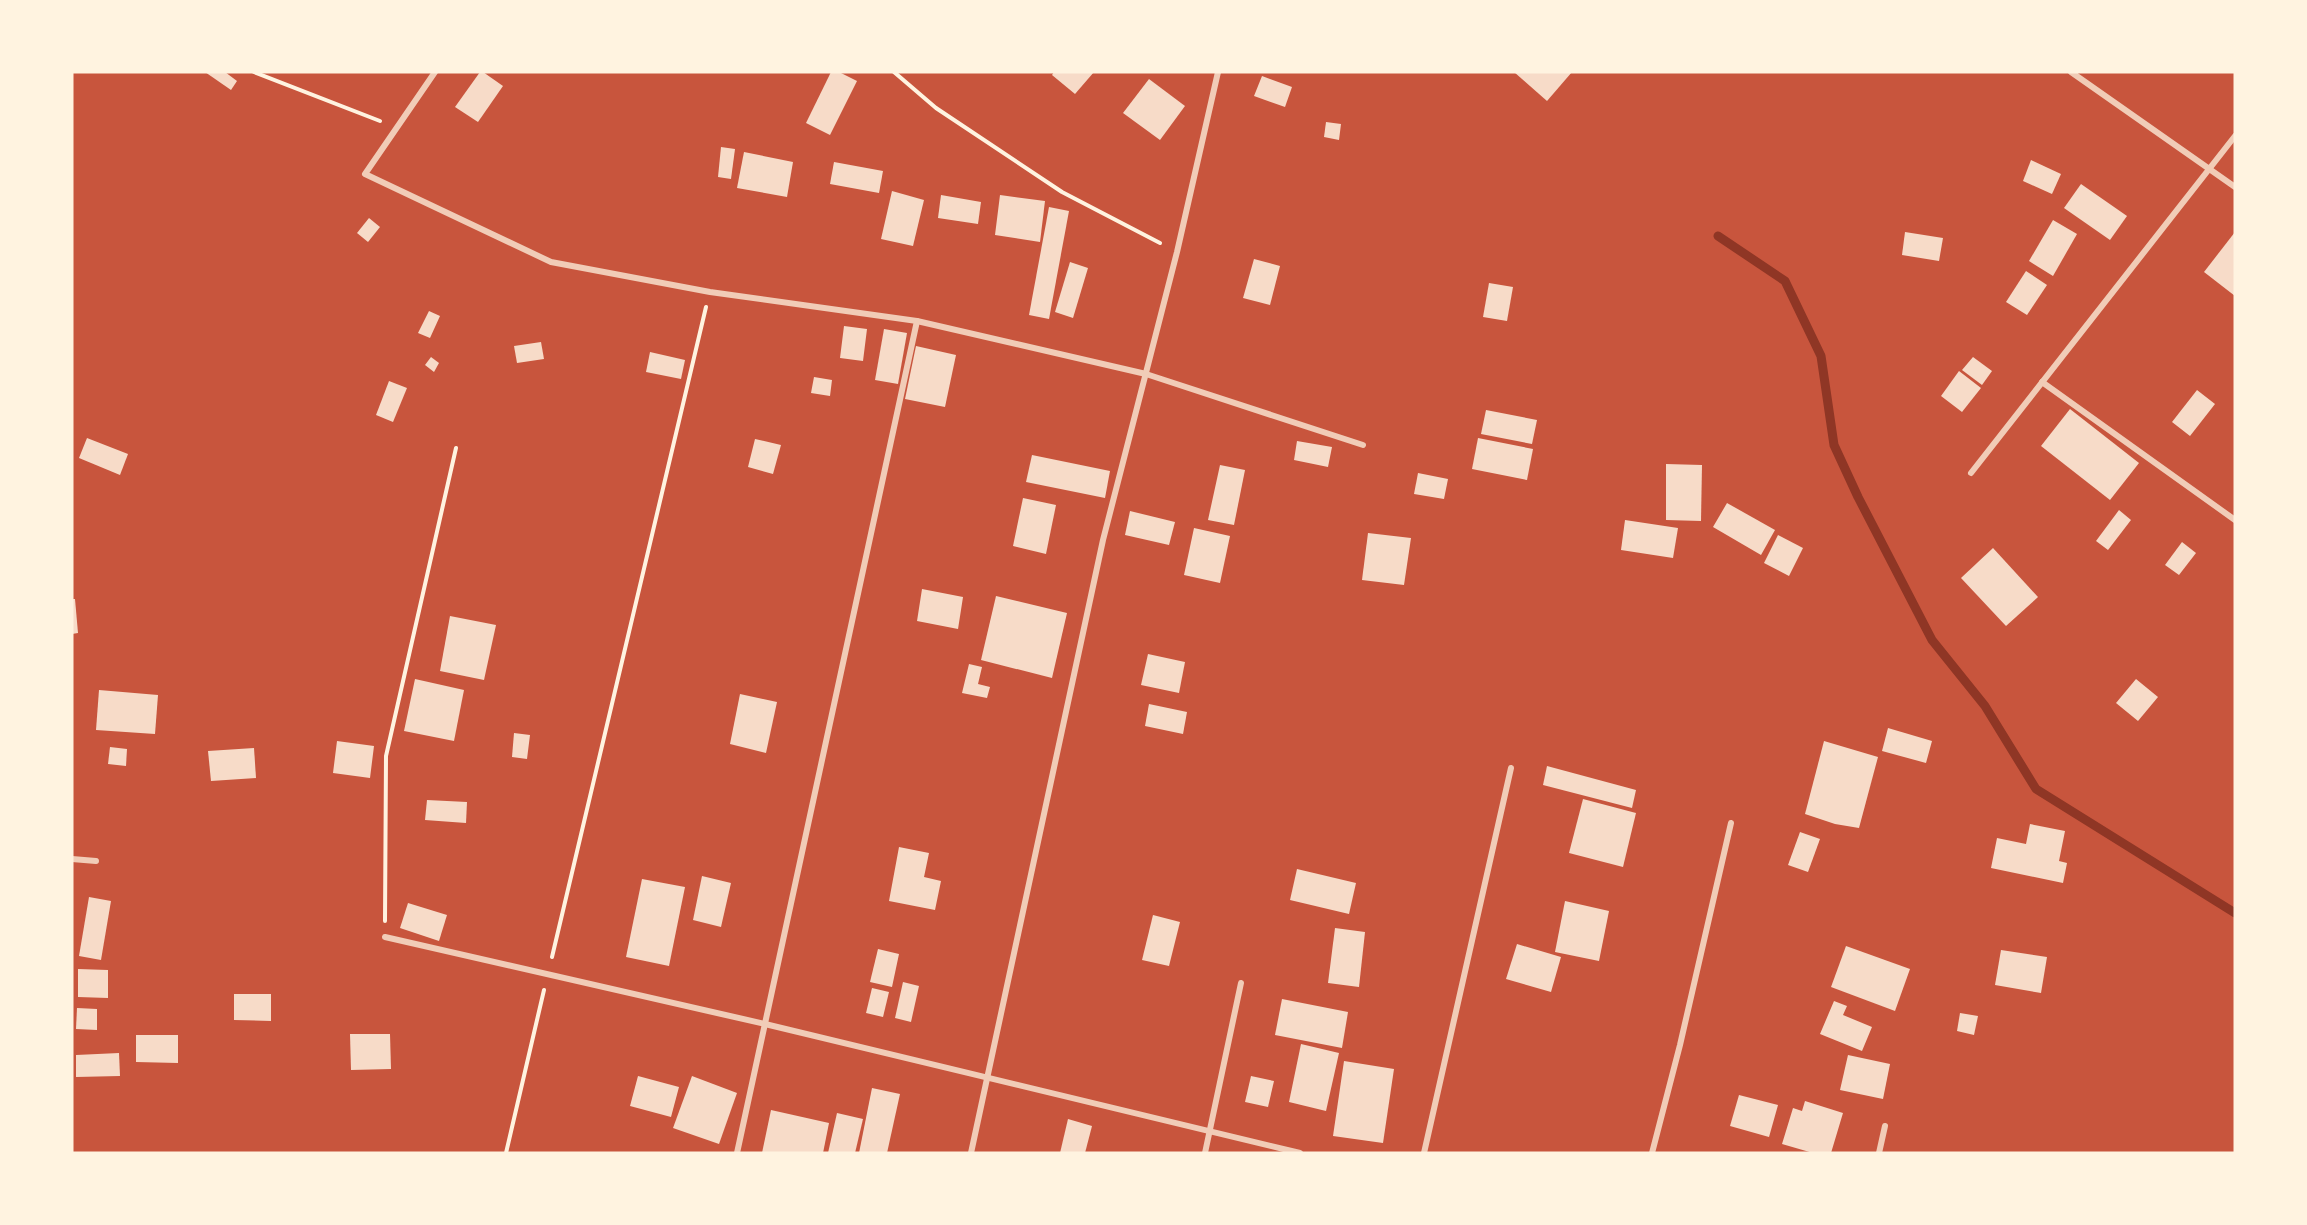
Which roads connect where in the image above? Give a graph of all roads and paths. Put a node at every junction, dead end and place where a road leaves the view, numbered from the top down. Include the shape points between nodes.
1 (254, 72) edge
2 (435, 72) edge
3 (894, 72) edge
4 (1218, 72) edge
5 (2071, 72) edge
6 (397, 128) junction
7 (2235, 136) edge
8 (2211, 169) junction
9 (2235, 187) edge
10 (1177, 252) junction
11 (710, 292) junction
12 (917, 321) junction
13 (1146, 375) junction
14 (2042, 382) junction
15 (1363, 445) dead end
16 (456, 448) dead end
17 (1971, 473) dead end
18 (2235, 520) edge
19 (1511, 768) dead end
20 (1731, 824) dead end
21 (72, 860) edge
22 (96, 861) dead end
23 (385, 937) joint
24 (548, 975) junction
25 (1241, 983) dead end
26 (765, 1024) junction
27 (986, 1077) junction
28 (1885, 1126) dead end
29 (1210, 1130) junction
30 (506, 1153) edge
31 (737, 1153) edge
32 (971, 1153) edge
33 (1204, 1153) edge
34 (1300, 1153) edge
35 (1424, 1153) edge
36 (1652, 1153) edge
37 (1879, 1153) edge

1 - 6 path
2 - 6 street
3 - 10 path via 936,108 1062,192
4 - 10 street
5 - 8 street
6 - 11 street via 365,174 551,262
7 - 8 street
8 - 9 street
8 - 14 street
10 - 13 street
11 - 12 street
11 - 24 path
12 - 13 street
12 - 26 street
13 - 15 street
13 - 27 street via 1102,540
14 - 17 street
14 - 18 street
16 - 23 path via 386,756
19 - 35 street
20 - 36 street
21 - 22 street
23 - 24 street
24 - 26 street
24 - 30 path
25 - 29 street
26 - 27 street
26 - 31 street
27 - 29 street
27 - 32 street
28 - 37 street
29 - 33 street
29 - 34 street

